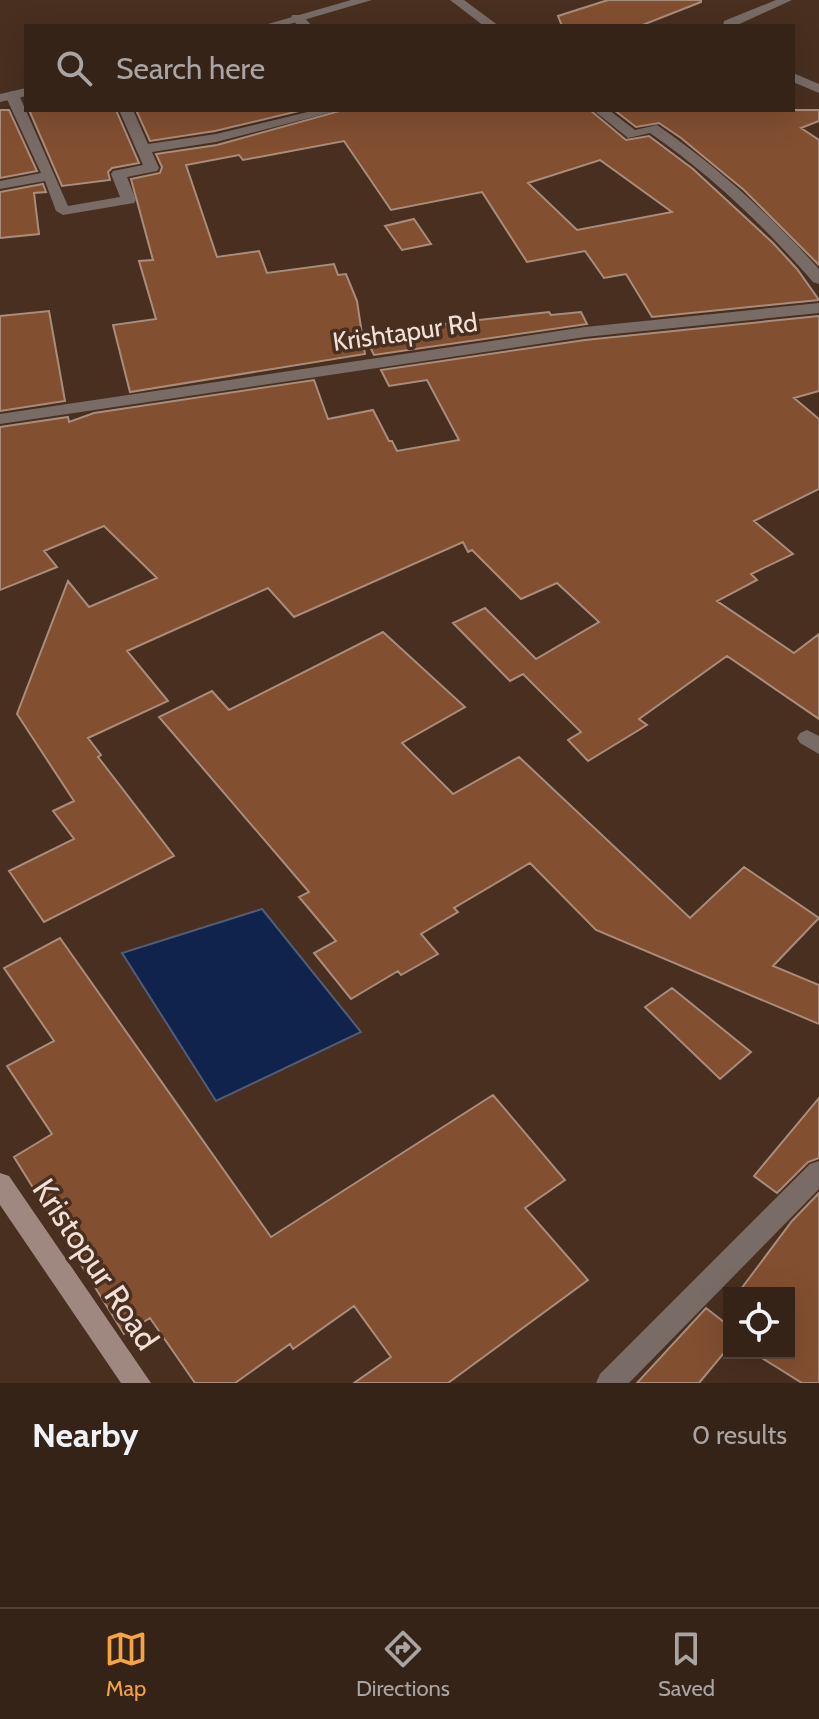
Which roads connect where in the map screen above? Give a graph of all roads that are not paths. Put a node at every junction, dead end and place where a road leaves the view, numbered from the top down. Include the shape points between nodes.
1 (366, 0) edge
2 (456, 0) edge
3 (786, 0) edge
4 (301, 22) edge
5 (489, 24) edge
6 (730, 24) edge
7 (795, 78) edge
8 (819, 89) edge
9 (13, 95) edge
10 (127, 112) edge
11 (325, 112) edge
12 (603, 112) edge
13 (144, 149) junction
14 (50, 176) junction
15 (0, 185) edge
16 (819, 279) edge
17 (819, 308) edge
18 (0, 419) edge
19 (819, 1172) edge
20 (0, 1184) edge
21 (137, 1383) edge
22 (610, 1383) edge

1 - 4 street
2 - 5 street
3 - 6 lane
7 - 8 lane
9 - 14 street
10 - 13 street
11 - 13 street
12 - 16 street via 633,135 652,128 684,149 771,223
13 - 14 street via 152,168 118,174 129,200 63,211
14 - 15 street
17 - 18 street, Krishtapur Rd via 585,332
19 - 22 street
20 - 21 main road, Kristopur Road

